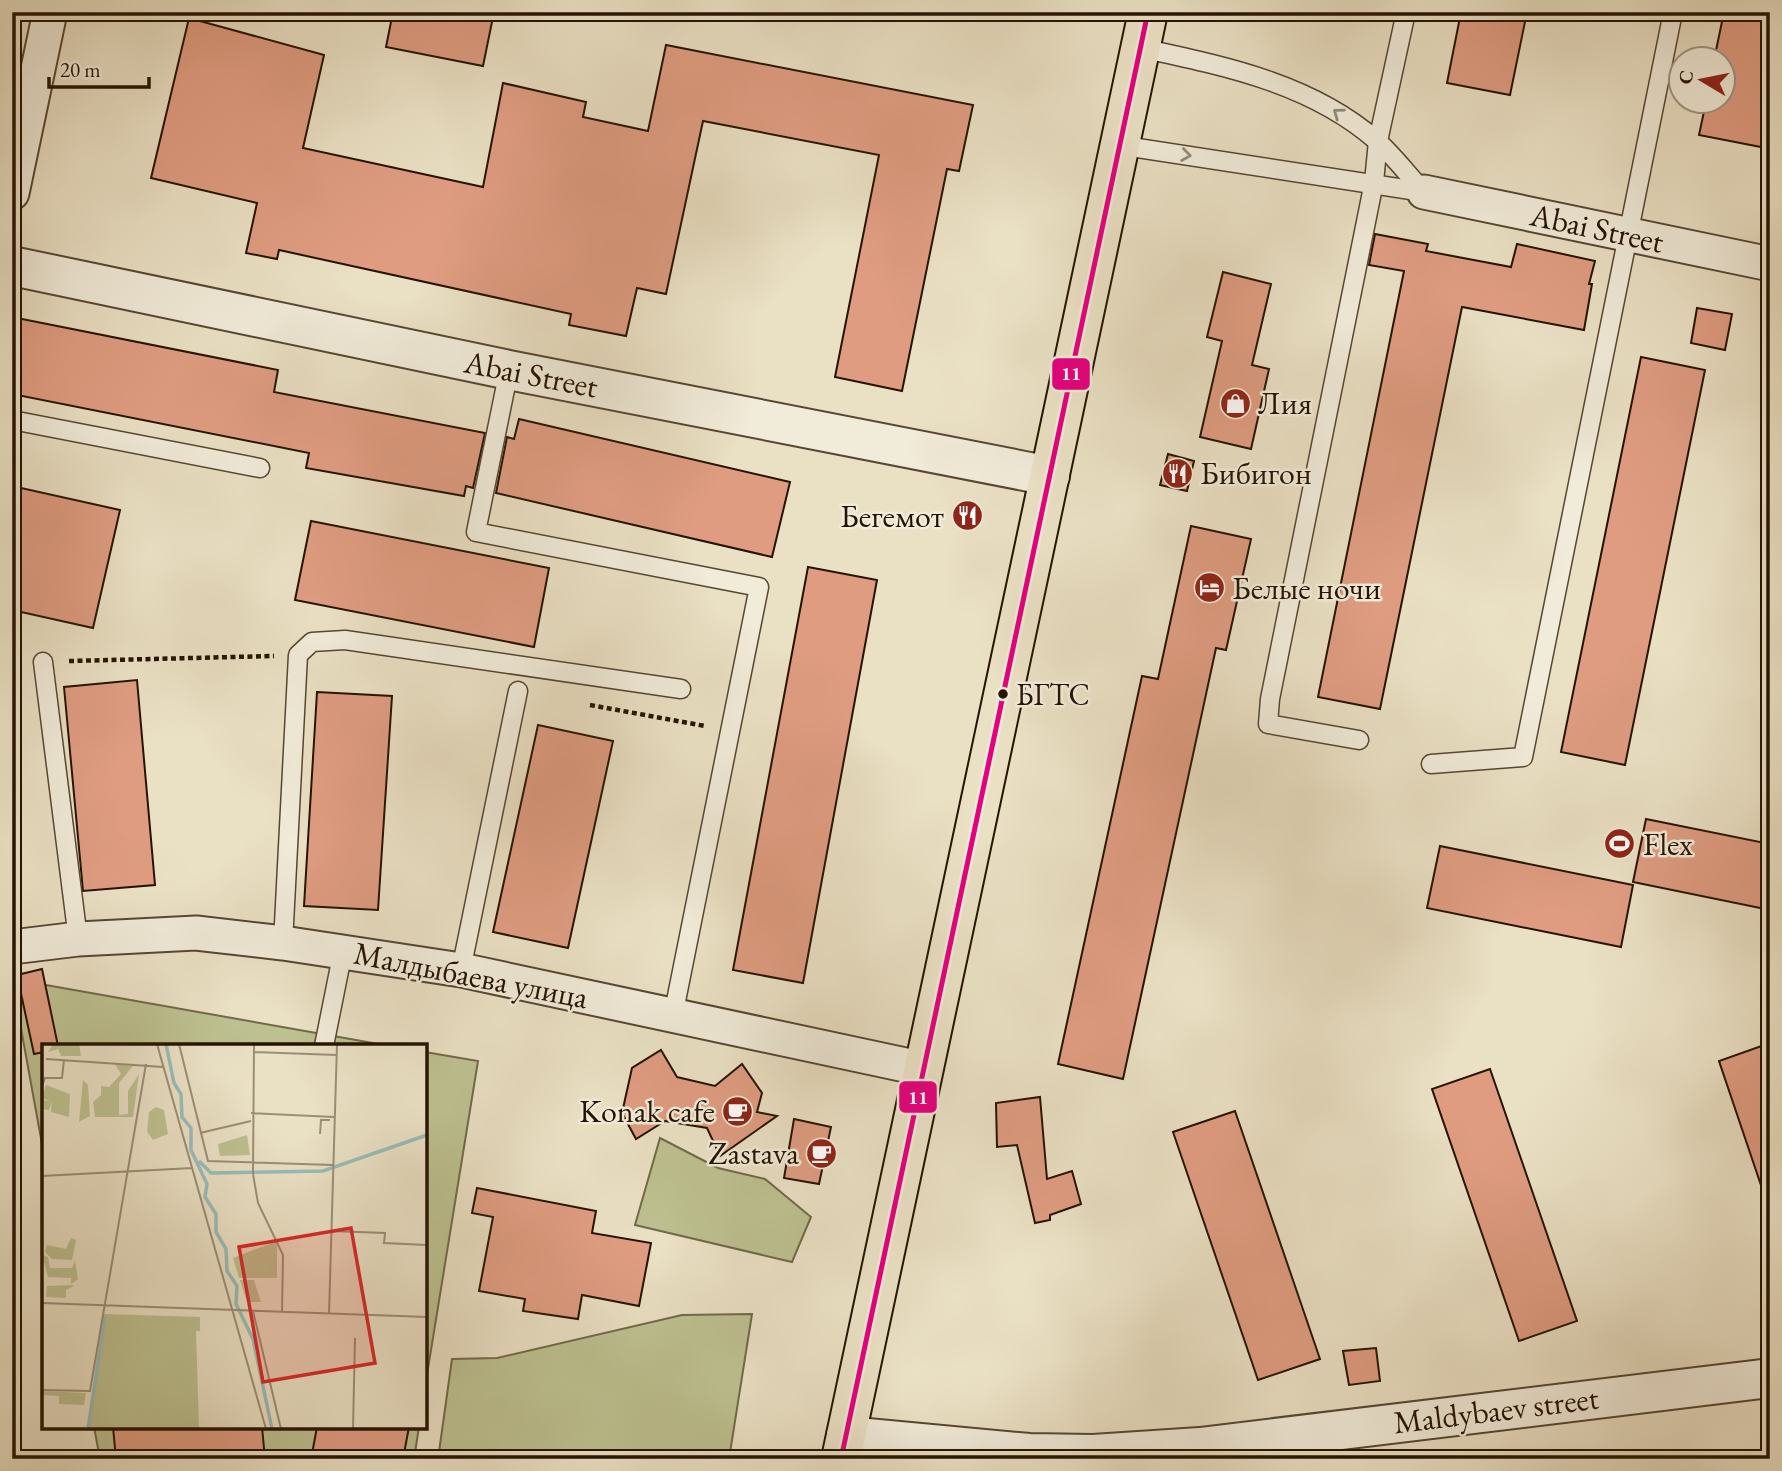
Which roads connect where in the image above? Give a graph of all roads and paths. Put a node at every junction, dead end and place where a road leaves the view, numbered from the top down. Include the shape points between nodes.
1 (50, 12) edge
2 (1406, 12) edge
3 (1674, 12) edge
4 (1144, 30) edge
5 (1378, 141) junction
6 (1118, 145) junction
7 (1374, 182) junction
8 (1424, 191) junction
9 (12, 193) edge
10 (1628, 235) junction
11 (1770, 264) edge
12 (12, 267) edge
13 (509, 370) junction
14 (12, 420) edge
15 (260, 468) dead end
16 (1050, 475) junction
17 (298, 655) junction
18 (43, 662) joint
19 (681, 689) dead end
20 (518, 691) dead end
21 (584, 704) dead end
22 (730, 731) junction
23 (1359, 740) dead end
24 (1431, 764) dead end
25 (78, 939) junction
26 (283, 943) junction
27 (12, 947) edge
28 (343, 951) junction
29 (461, 970) junction
30 (674, 1016) junction
31 (324, 1044) edge
32 (924, 1069) junction
33 (1770, 1378) edge
34 (843, 1447) edge

1 - 9 street
2 - 5 lane
3 - 10 lane
5 -> 4 lane via 1323,102 1209,62
4 - 6 main road
5 - 7 lane
5 - 8 lane
6 -> 7 lane, Abai Street
6 - 16 main road
7 - 8 lane, Abai Street
7 - 23 lane via 1268,724
8 - 10 street, Abai Street
10 - 11 street, Abai Street
10 - 24 lane via 1523,757
12 - 13 street, Abai Street
13 - 16 street, Abai Street
13 - 22 lane via 475,532 759,587
14 - 15 lane
16 - 32 main road
17 - 18 path
17 - 19 lane via 312,642 345,640
17 - 26 lane
18 - 25 lane
20 - 29 lane
21 - 22 path
22 - 30 lane
25 - 26 street, Малдыбаева улица via 196,933
25 - 27 street, Малдыбаева улица
26 - 28 street, Малдыбаева улица
28 - 29 street, Малдыбаева улица
28 - 31 lane
29 - 30 street, Малдыбаева улица
30 - 32 street, Малдыбаева улица
32 - 34 main road
33 - 34 street, Maldybaev street via 1186,1448 1093,1454

